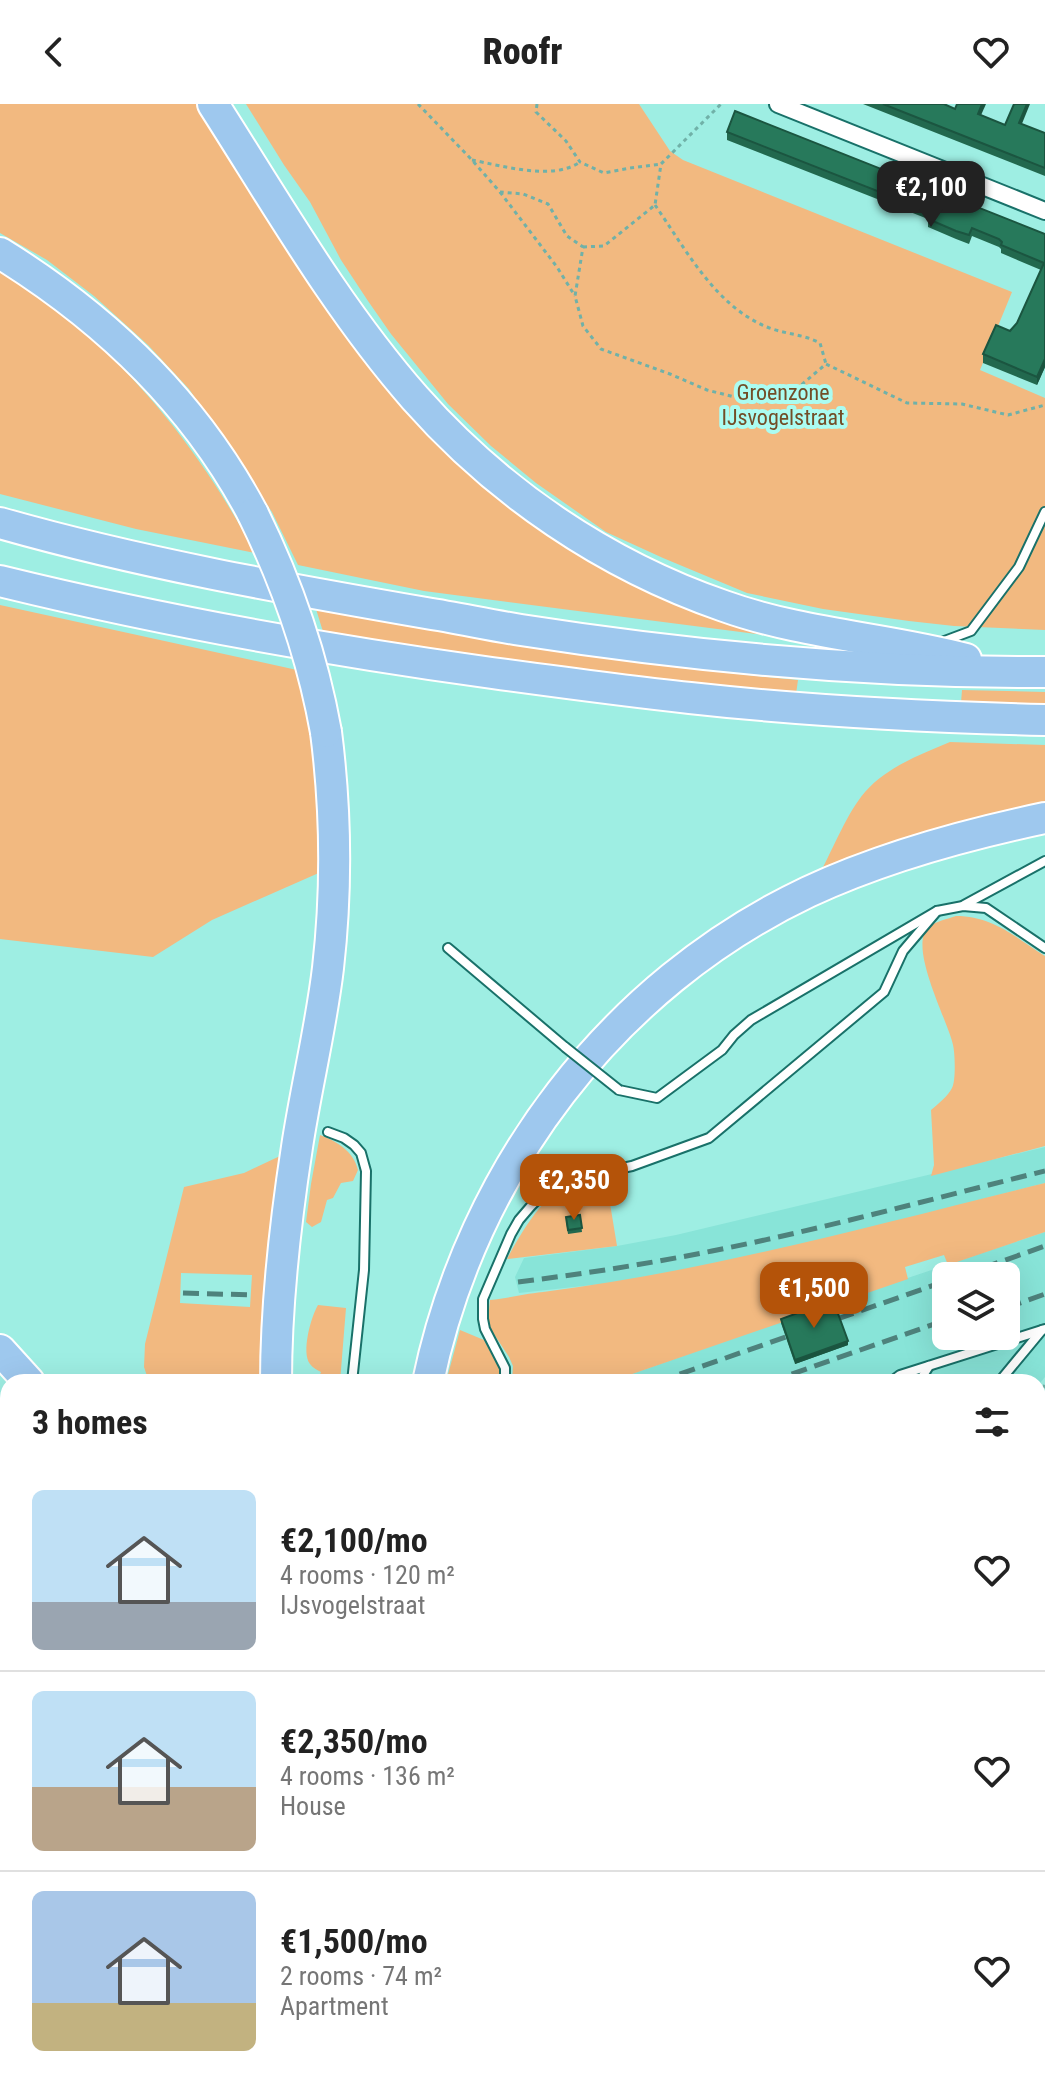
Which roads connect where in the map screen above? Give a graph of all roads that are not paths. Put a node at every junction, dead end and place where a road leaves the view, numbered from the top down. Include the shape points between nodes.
1 (213, 104) edge
2 (778, 104) edge
3 (1045, 211) edge
4 (0, 253) edge
5 (1045, 512) edge
6 (0, 523) edge
7 (0, 581) edge
8 (925, 649) junction
9 (1014, 672) junction
10 (1045, 672) edge
11 (1045, 720) edge
12 (1045, 818) edge
13 (1045, 861) edge
14 (963, 906) junction
15 (937, 911) junction
16 (448, 948) dead end
17 (1045, 948) edge
18 (328, 1132) dead end
19 (1044, 1329) edge
20 (0, 1350) edge
21 (930, 1366) junction
22 (22, 1374) edge
23 (276, 1374) edge
24 (353, 1374) edge
25 (430, 1374) edge
26 (505, 1374) edge
27 (903, 1374) edge
28 (924, 1374) edge
29 (1006, 1374) edge

1 - 8 highway via 385,362 442,427 522,498 608,554 722,606 807,629
2 - 3 street
4 - 23 highway, bridge via 103,326 201,431 253,514 293,605 312,667 326,732 334,884 328,966 297,1148 277,1316
5 - 8 lane via 1019,567 971,631
6 - 9 highway via 253,583 533,632 786,662
7 - 11 highway via 326,649 535,679 692,699
8 - 9 highway
9 - 10 highway
12 - 25 highway via 896,857 809,892 701,955 634,1010 554,1100 508,1170 459,1273
13 - 14 lane
14 - 15 lane
14 - 17 lane via 986,908
15 - 16 lane, bridge via 769,1008 657,1098 619,1090
15 - 26 lane via 903,951 884,992 709,1138 632,1166 574,1178 531,1206 511,1234 483,1299 485,1329
18 - 24 lane via 354,1145 366,1171 364,1270
19 - 21 lane
19 - 29 lane
20 - 22 highway
21 - 27 lane
21 - 28 lane

